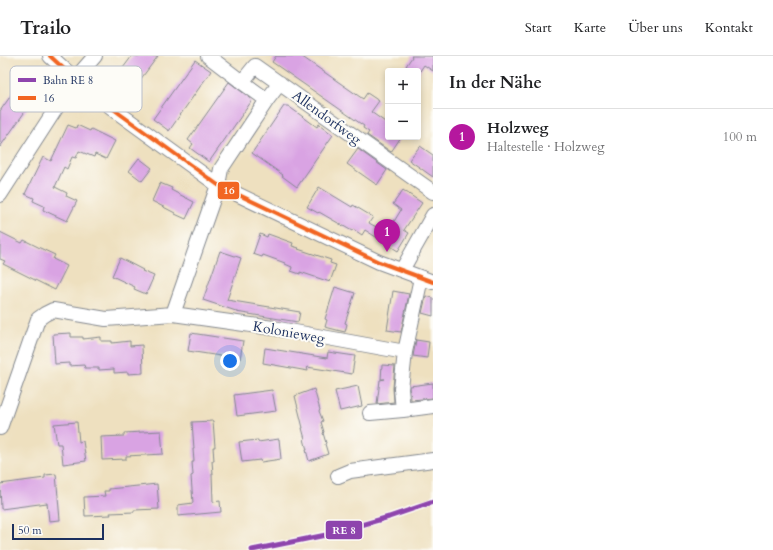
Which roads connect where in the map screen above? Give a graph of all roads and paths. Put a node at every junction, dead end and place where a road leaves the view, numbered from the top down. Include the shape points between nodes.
1 (50, 56) edge
2 (95, 56) edge
3 (208, 56) edge
4 (61, 66) edge
5 (86, 66) edge
6 (242, 82) junction
7 (280, 83) junction
8 (267, 100) junction
9 (53, 112) edge
10 (118, 112) edge
11 (218, 185) junction
12 (433, 192) edge
13 (0, 195) edge
14 (433, 215) edge
15 (402, 270) junction
16 (427, 280) edge
17 (173, 314) junction
18 (405, 352) junction
19 (433, 406) edge
20 (403, 410) junction
21 (370, 413) dead end
22 (0, 428) edge
23 (433, 460) edge
24 (338, 476) dead end

1 - 4 street
2 - 5 street
3 - 6 street
6 - 7 street, Allendorfweg via 256,66
6 - 8 street
7 - 8 street, Allendorfweg
7 - 12 street, Allendorfweg
8 - 11 street, Allendorfweg via 221,169
9 - 13 street
10 - 11 street
11 - 15 street via 379,262
11 - 17 street
14 - 15 street
15 - 16 street
16 - 18 street
17 - 18 street, Kolonieweg via 273,328
17 - 22 street, Kolonieweg via 106,319 53,310 45,314 38,319
18 - 20 street via 401,389
19 - 20 street
20 - 21 street
23 - 24 street via 350,471

